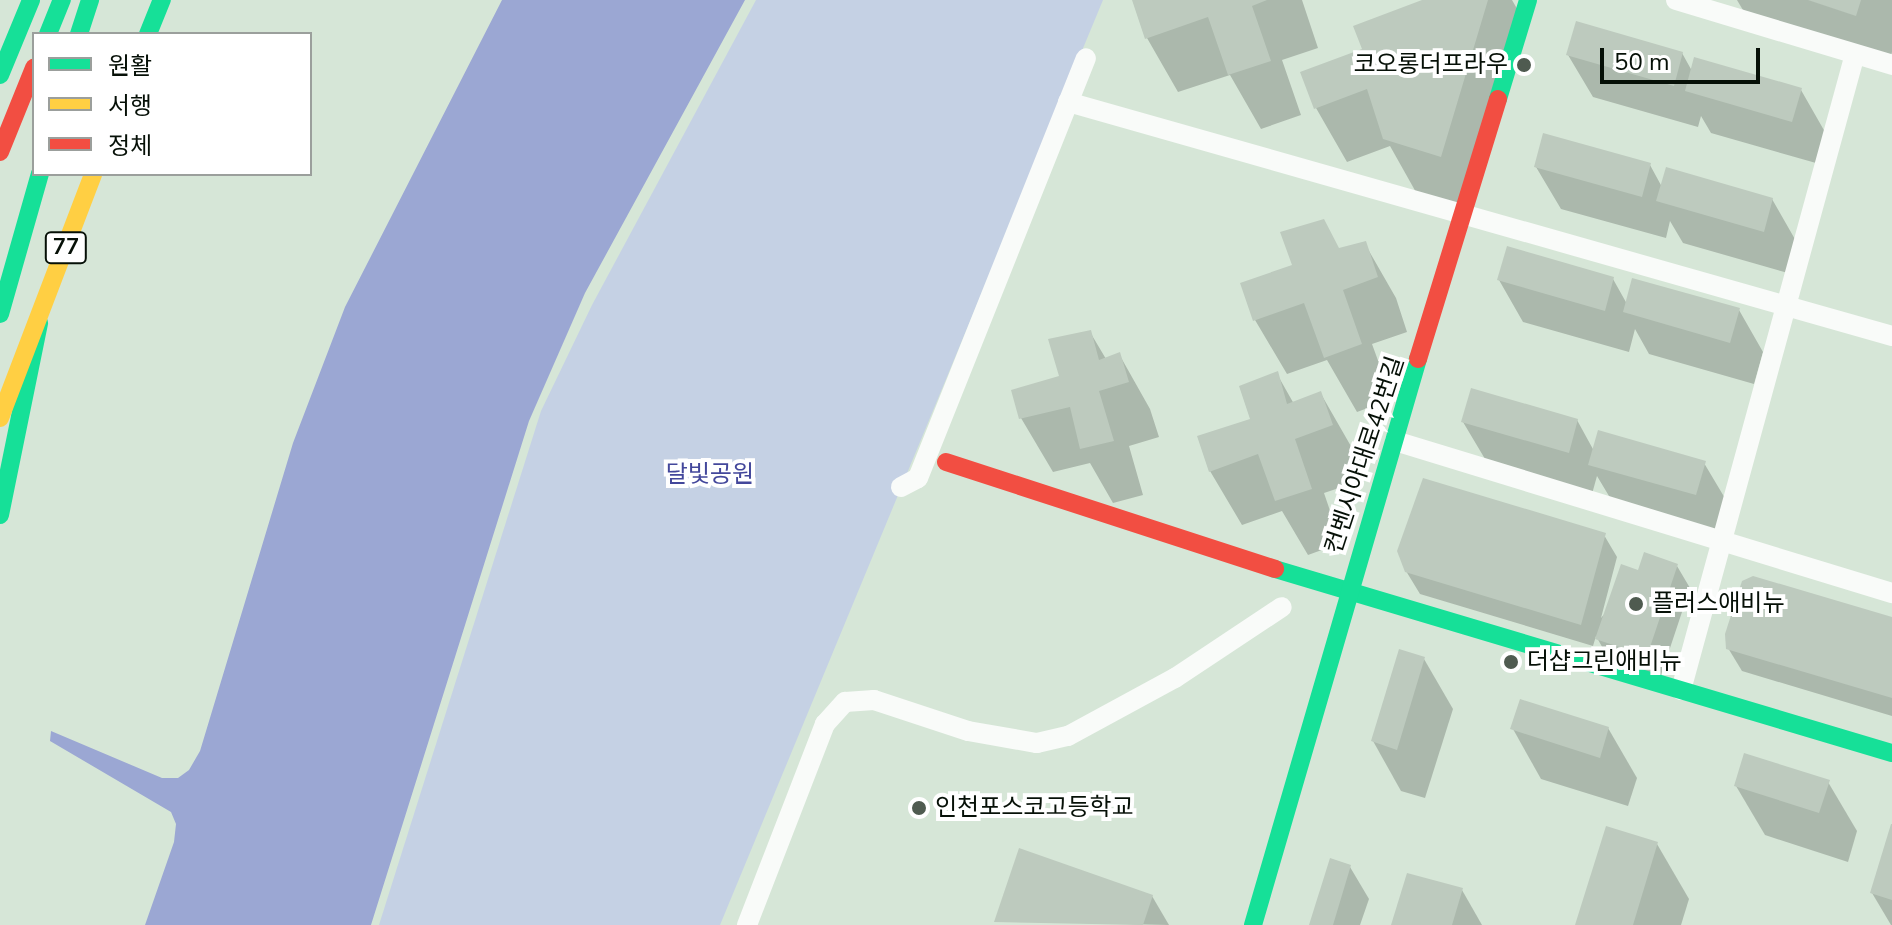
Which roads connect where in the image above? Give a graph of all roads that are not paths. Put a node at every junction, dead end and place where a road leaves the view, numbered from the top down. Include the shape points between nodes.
1 (31, 0) edge
2 (62, 0) edge
3 (90, 0) edge
4 (162, 0) edge
5 (1528, 0) edge
6 (1676, 0) edge
7 (49, 32) edge
8 (80, 32) edge
9 (149, 32) edge
10 (1855, 54) junction
11 (1086, 58) dead end
12 (1892, 65) edge
13 (32, 73) edge
14 (0, 75) edge
15 (1068, 102) junction
16 (0, 152) edge
17 (39, 176) edge
18 (92, 176) edge
19 (1464, 217) junction
20 (1788, 306) junction
21 (0, 314) edge
22 (39, 323) junction
23 (1892, 336) edge
24 (0, 418) edge
25 (1395, 441) junction
26 (946, 462) dead end
27 (901, 487) dead end
28 (0, 515) edge
29 (1724, 542) junction
30 (1346, 592) junction
31 (1892, 593) edge
32 (1282, 607) dead end
33 (1681, 690) junction
34 (1892, 753) edge
35 (747, 925) edge
36 (1253, 925) edge

1 - 14 main road
2 - 7 main road
3 - 8 main road
4 - 9 main road
5 - 19 main road, 컨벤시아대로42번길
6 - 10 street
10 - 12 street
10 - 20 street
11 - 15 street
13 - 16 main road
15 - 19 street
15 - 27 street via 918,478
17 - 21 main road
18 - 22 main road, 77
19 - 20 street
19 - 25 main road, 컨벤시아대로42번길
20 - 23 street
20 - 29 street
22 - 24 main road, 77
22 - 28 main road
25 - 29 street
25 - 30 main road, 컨벤시아대로42번길
26 - 30 main road
29 - 31 street
29 - 33 street
30 - 33 main road
30 - 36 main road, 컨벤시아대로42번길
32 - 35 street via 1175,678 1068,736 1037,743 968,731 874,700 845,702 825,724
33 - 34 main road

